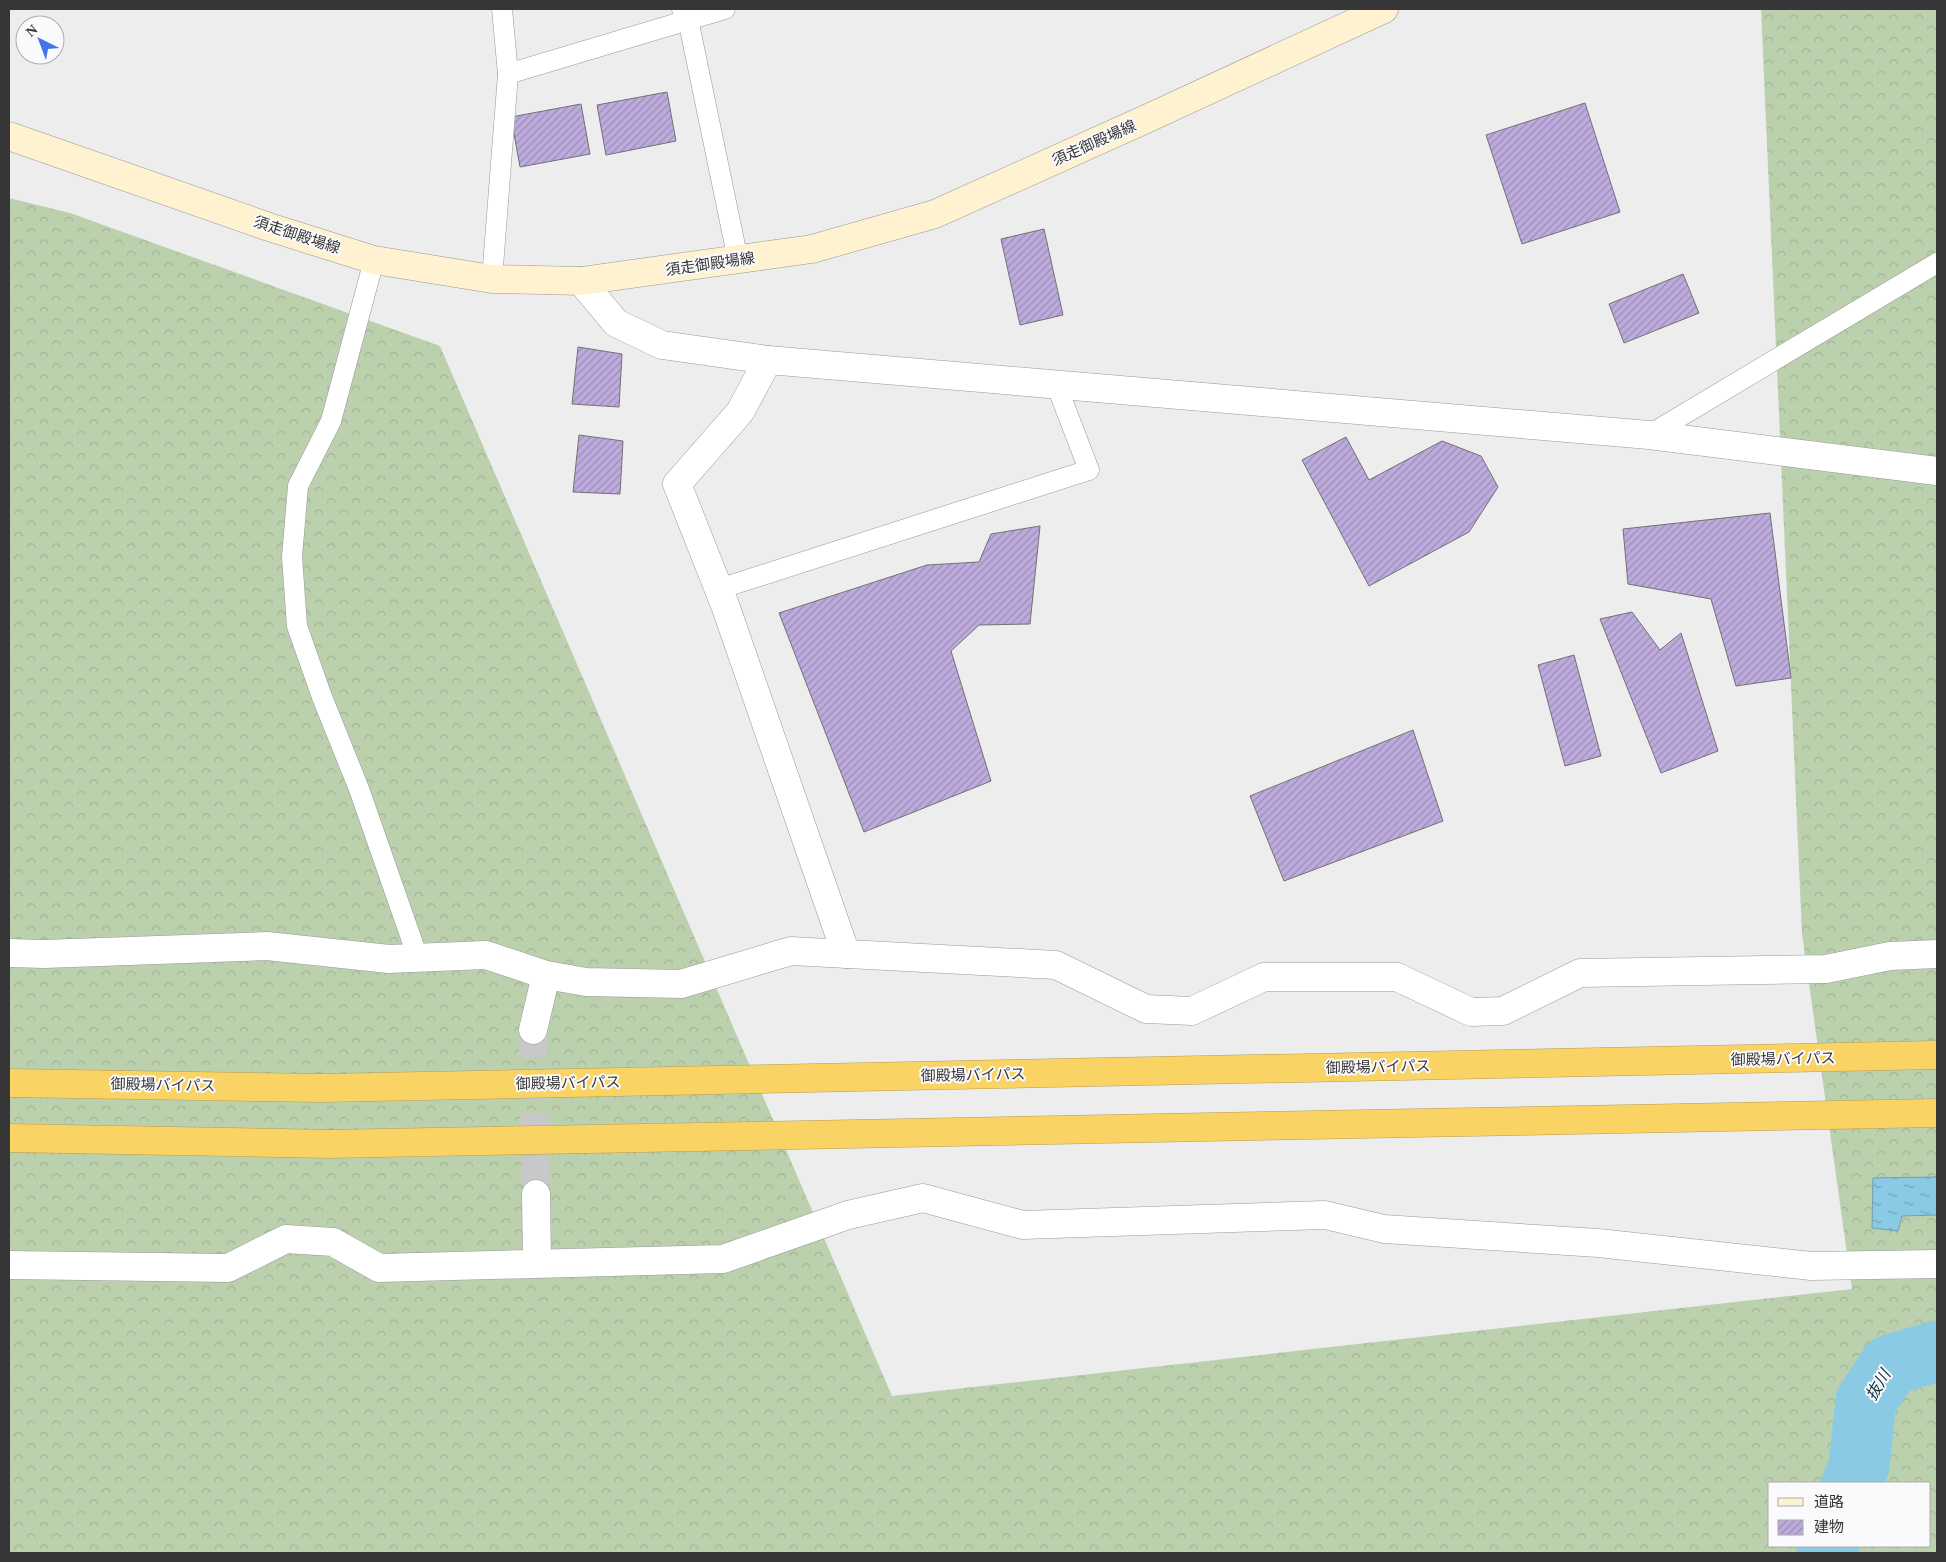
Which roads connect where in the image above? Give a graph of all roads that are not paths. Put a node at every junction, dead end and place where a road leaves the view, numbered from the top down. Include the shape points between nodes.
1 (502, 9) edge
2 (725, 9) edge
3 (1384, 9) edge
4 (685, 14) edge
5 (508, 74) junction
6 (9, 136) edge
7 (374, 260) junction
8 (738, 260) junction
9 (1937, 263) edge
10 (492, 279) junction
11 (581, 280) junction
12 (768, 360) junction
13 (1056, 384) junction
14 (1649, 435) junction
15 (1937, 471) edge
16 (718, 589) junction
17 (9, 953) edge
18 (846, 954) junction
19 (1937, 954) edge
20 (418, 958) junction
21 (546, 975) junction
22 (532, 1030) tunnel mouth
23 (1937, 1055) edge
24 (9, 1083) edge
25 (1937, 1113) edge
26 (9, 1138) edge
27 (536, 1194) tunnel mouth
28 (537, 1262) junction
29 (1937, 1264) edge
30 (9, 1265) edge

1 - 5 lane
2 - 4 lane
3 - 8 main road, 須走御殿場線 via 935,214 812,249
4 - 5 lane
4 - 8 lane
5 - 10 lane
6 - 7 main road, 須走御殿場線 via 269,227
7 - 10 main road, 須走御殿場線
7 - 20 lane via 331,421 298,486 292,557 297,626
8 - 11 main road, 須走御殿場線
9 - 14 lane
10 - 11 main road, 須走御殿場線
11 - 12 street via 616,323 662,345
12 - 13 street
12 - 16 street via 740,412 677,484
13 - 14 street
13 - 16 lane via 1089,470
14 - 15 street
16 - 18 street
17 - 20 street via 267,946 389,959
18 - 19 street via 1056,965 1146,1009 1192,1011 1264,977 1397,976 1471,1012 1503,1011 1580,973 1826,969 1890,956
18 - 21 street via 791,951 681,984 586,982
20 - 21 street via 486,955
21 - 22 street
23 - 24 highway, 御殿場バイパス via 333,1088
25 - 26 highway via 330,1144
27 - 28 street
28 - 29 street via 722,1259 848,1215 923,1198 1023,1225 1324,1215 1384,1229 1598,1243 1811,1266
28 - 30 street via 379,1268 333,1242 286,1239 228,1268

